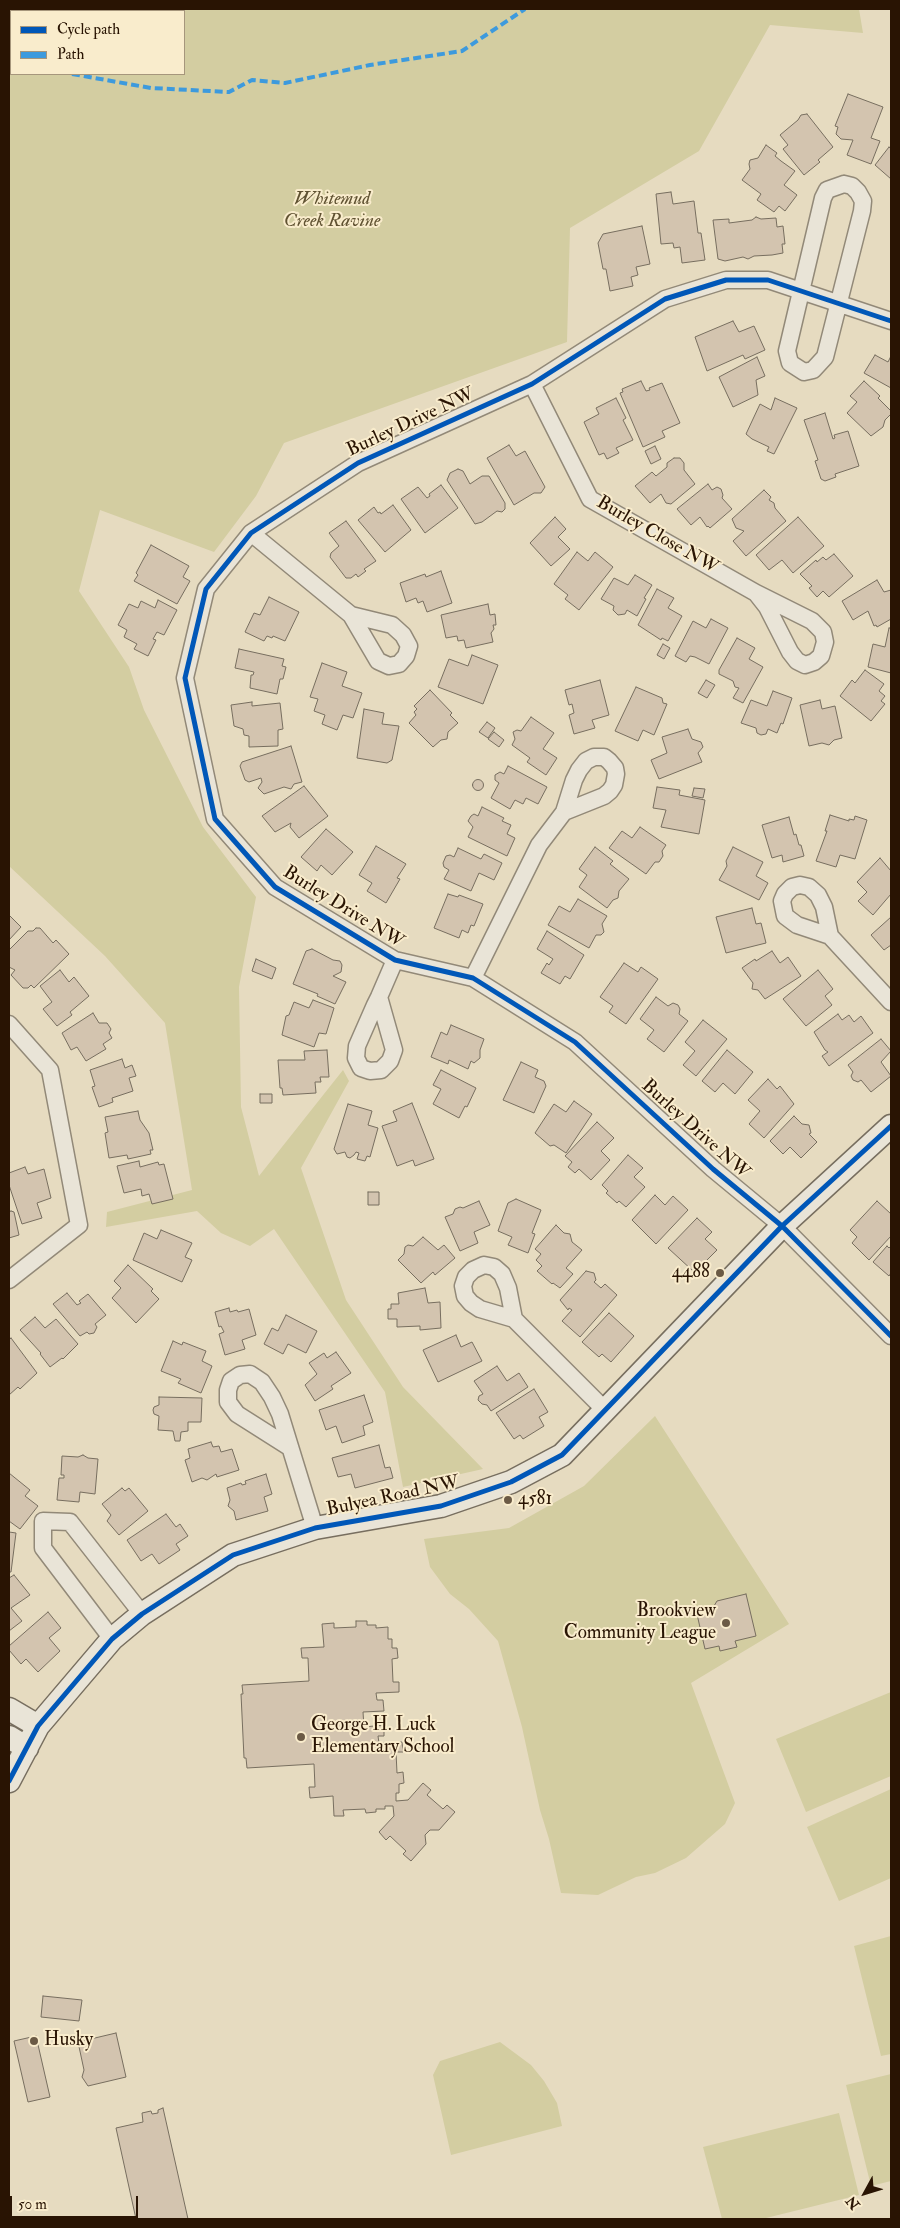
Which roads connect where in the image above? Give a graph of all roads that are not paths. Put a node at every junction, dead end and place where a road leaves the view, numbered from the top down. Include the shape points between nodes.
1 (802, 291) junction
2 (840, 303) junction
3 (891, 321) edge
4 (532, 384) junction
5 (251, 533) junction
6 (756, 593) junction
7 (350, 615) dead end
8 (564, 812) dead end
9 (830, 936) dead end
10 (395, 960) junction
11 (473, 978) junction
12 (379, 997) dead end
13 (891, 1002) edge
14 (9, 1024) edge
15 (891, 1126) edge
16 (782, 1226) junction
17 (9, 1280) edge
18 (514, 1319) dead end
19 (891, 1336) edge
20 (606, 1411) junction
21 (289, 1447) junction
22 (315, 1528) junction
23 (142, 1614) junction
24 (112, 1639) junction
25 (9, 1709) edge
26 (38, 1726) junction
27 (18, 1742) edge
28 (9, 1781) edge

1 - 2 street, Burley Drive NW
1 - 2 street via 788,351 790,363 804,372 813,370 825,357
1 - 2 street via 823,198 833,186 852,186 863,201 862,211
1 - 4 street, Burley Drive NW via 768,280 726,280 665,299
2 - 3 street, Burley Drive NW
4 - 5 street, Burley Drive NW via 358,463
4 - 6 street, Burley Close NW via 590,499
5 - 7 street
5 - 10 street, Burley Drive NW via 206,589 185,678 215,819 275,887
6 - 6 street, Burley Close NW via 797,662 805,665 814,662 826,642 824,632 812,621
8 - 11 street via 540,845
9 - 13 street
10 - 11 street, Burley Drive NW
10 - 12 street, Burley Drive NW
11 - 16 street, Burley Drive NW via 575,1042 713,1169
14 - 17 street via 50,1070 79,1225
15 - 16 street, Bulyea Road NW
16 - 19 street, Burley Drive NW
16 - 20 street, Bulyea Road NW
18 - 20 street
20 - 22 street, Bulyea Road NW via 562,1454 511,1482 441,1506
21 - 21 street, Bulyea Road NW via 280,1414 262,1382 250,1374 240,1375 231,1381 228,1402 237,1414
21 - 22 street, Bulyea Road NW
22 - 23 street, Bulyea Road NW via 232,1555
23 - 24 street, Bulyea Road NW
23 - 24 street via 70,1522 43,1521 42,1548
24 - 26 street, Bulyea Road NW
25 - 26 street
26 - 27 street, Bulyea Road NW
27 - 28 street, Bulyea Road NW

